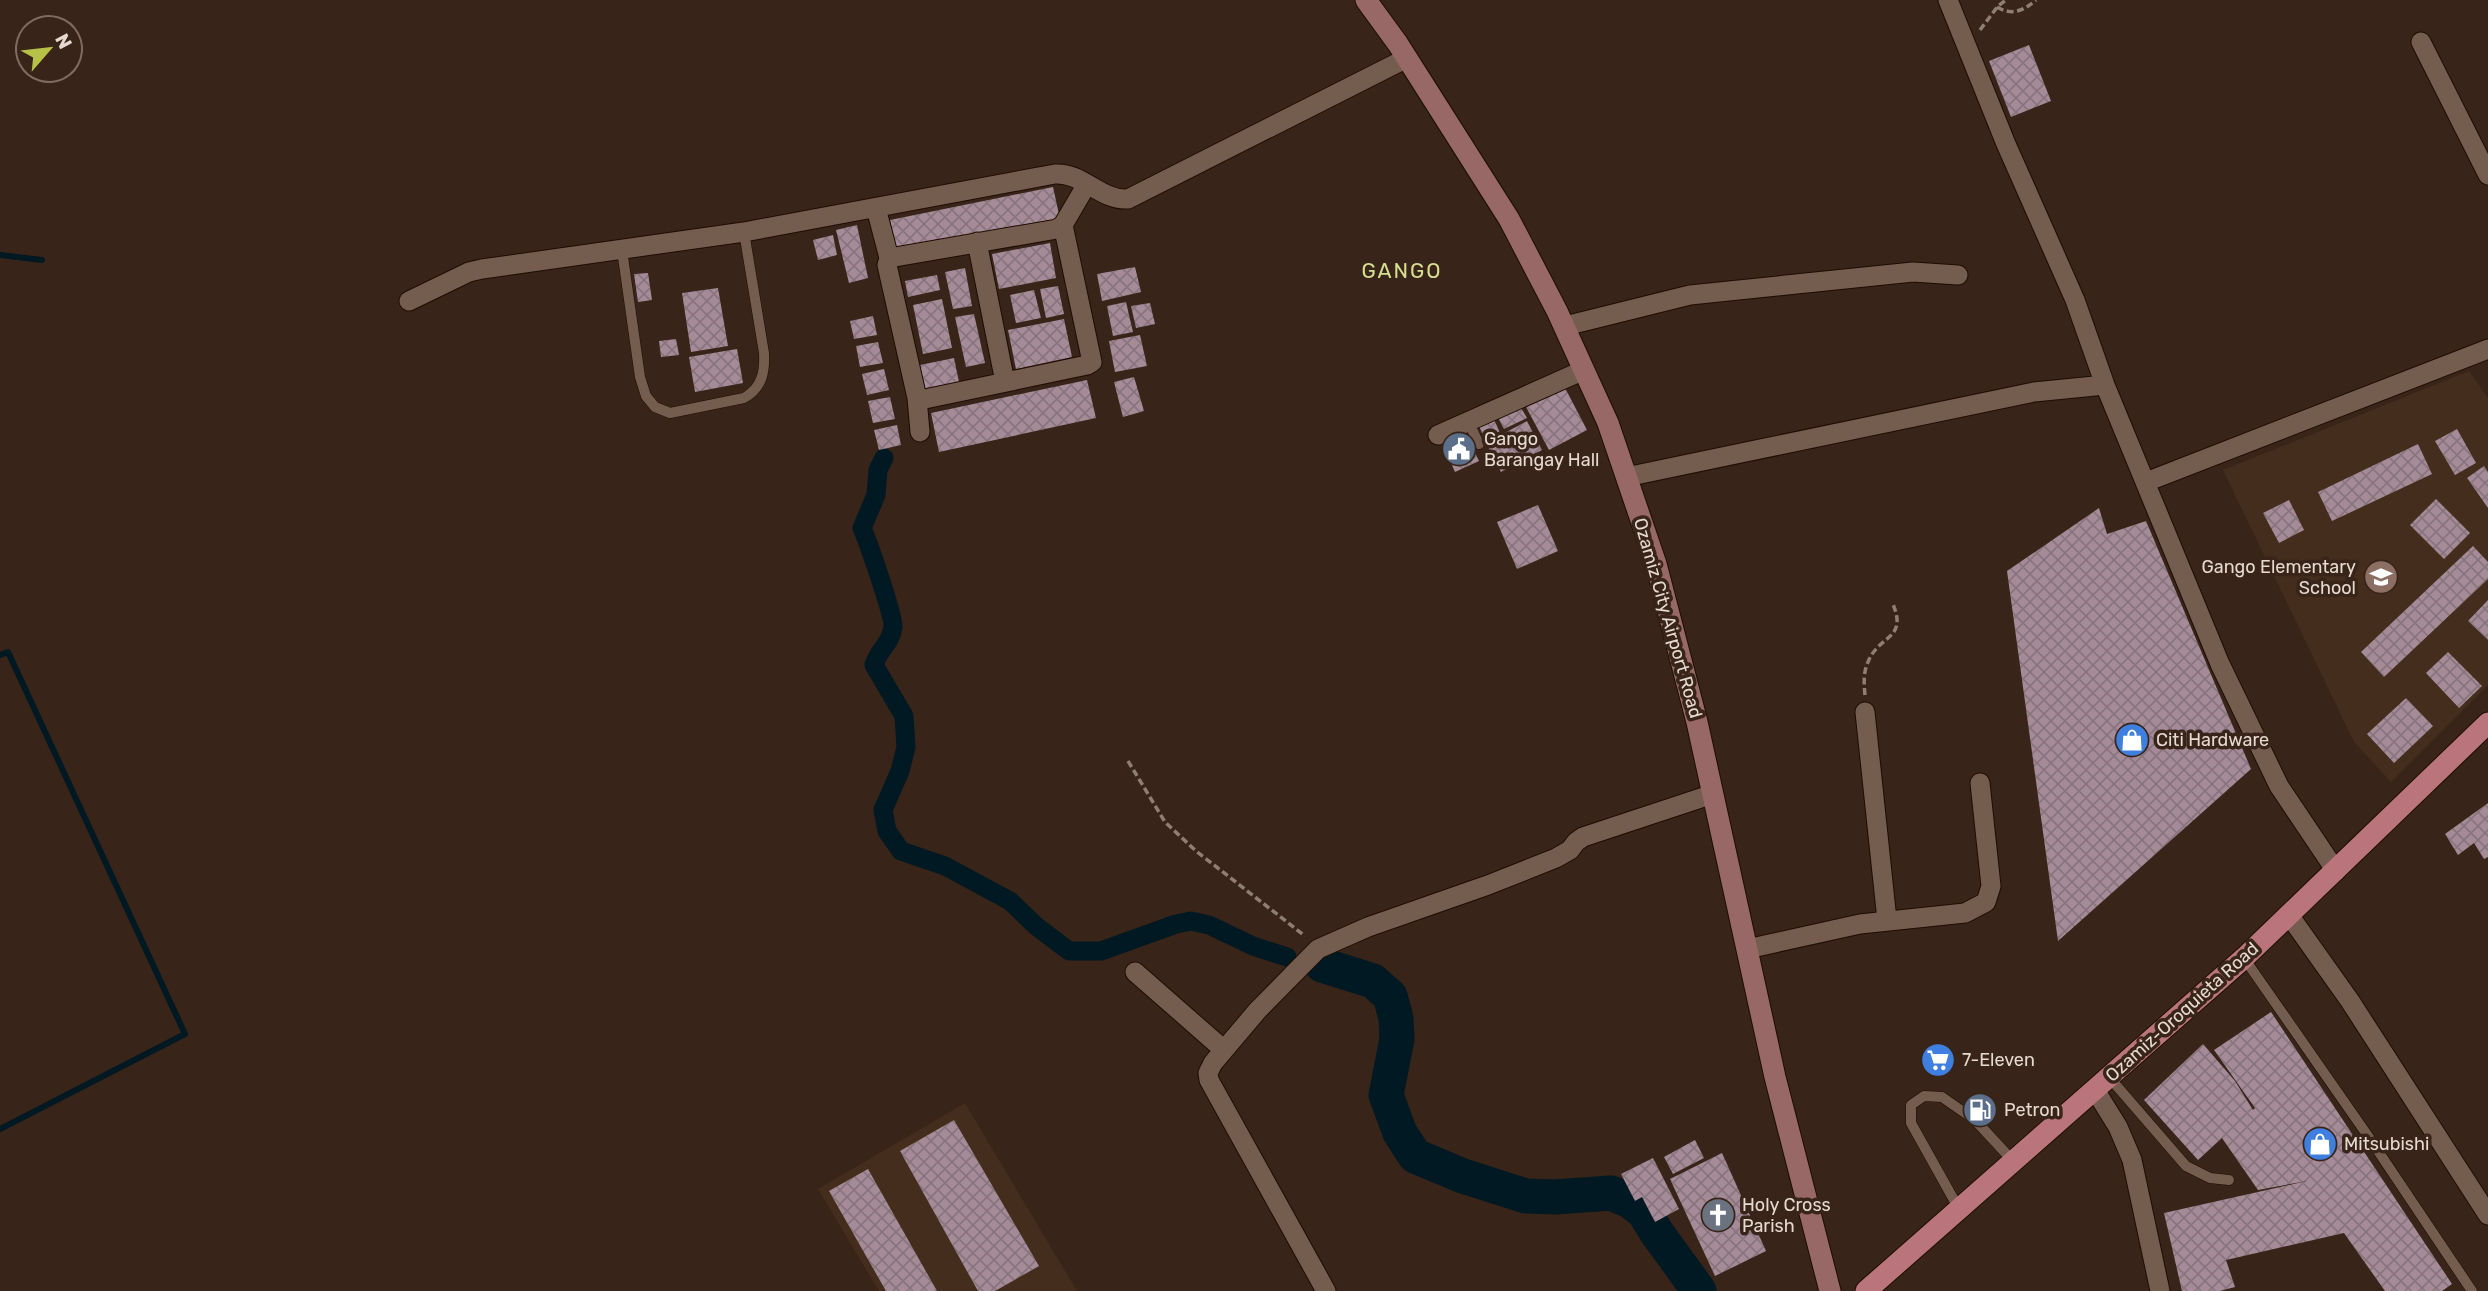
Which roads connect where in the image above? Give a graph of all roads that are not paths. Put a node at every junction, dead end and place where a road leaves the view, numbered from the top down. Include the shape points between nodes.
1 (1366, 0) edge
2 (1948, 0) edge
3 (2421, 42) dead end
4 (1407, 58) junction
5 (2488, 175) edge
6 (1087, 184) junction
7 (876, 208) junction
8 (1063, 225) junction
9 (744, 232) junction
10 (977, 242) junction
11 (622, 250) junction
12 (890, 258) junction
13 (1958, 275) dead end
14 (409, 302) dead end
15 (1565, 326) junction
16 (2488, 349) edge
17 (1584, 370) junction
18 (1005, 382) junction
19 (2105, 385) junction
20 (917, 398) junction
21 (1468, 421) junction
22 (920, 432) dead end
23 (1438, 435) dead end
24 (1479, 444) dead end
25 (1626, 477) junction
26 (2146, 482) junction
27 (1865, 712) road end
28 (2488, 723) edge
29 (1980, 783) dead end
30 (1713, 794) junction
31 (2336, 871) junction
32 (2290, 915) junction
33 (1887, 920) junction
34 (1747, 949) junction
35 (2244, 958) junction
36 (1135, 972) dead end
37 (1224, 1050) junction
38 (2102, 1084) junction
39 (2014, 1161) junction
40 (2229, 1180) dead end
41 (1959, 1209) junction
42 (2488, 1215) edge
43 (1326, 1291) edge
44 (1830, 1291) edge
45 (1866, 1291) edge
46 (2160, 1291) edge
47 (2472, 1291) edge

1 - 4 main road, Ozamiz City Airport Road
2 - 19 street via 2075,300
3 - 5 street
4 - 6 street via 1128,199
4 - 15 main road, Ozamiz City Airport Road via 1509,219
6 - 7 street via 1072,175 1055,174
6 - 8 street
7 - 9 street
7 - 12 street
8 - 10 street
8 - 18 street via 1092,362
9 - 11 street
9 - 11 lane via 764,353 760,384 744,398 670,413 655,407 640,377
10 - 12 street
10 - 18 street
11 - 14 street via 469,272
12 - 20 street via 887,265
13 - 15 street via 1913,272 1690,295
15 - 17 main road, Ozamiz City Airport Road
16 - 26 street
17 - 21 street
17 - 25 main road, Ozamiz City Airport Road
18 - 20 street
19 - 25 street via 2034,392
19 - 26 street
20 - 22 street
21 - 23 street
21 - 24 lane
25 - 30 main road, Ozamiz City Airport Road via 1656,564
26 - 31 street via 2220,664 2259,746 2279,786
27 - 33 street
28 - 31 main road, Ozamiz-Oroquieta Road
29 - 33 street via 1989,898 1956,915
30 - 34 main road, Ozamiz City Airport Road
30 - 37 street via 1583,837 1556,858 1321,948
31 - 32 main road, Ozamiz-Oroquieta Road
32 - 35 main road, Ozamiz-Oroquieta Road
32 - 42 street
33 - 34 street
34 - 44 main road, Ozamiz City Airport Road
35 - 38 main road, Ozamiz-Oroquieta Road
35 - 47 lane
36 - 37 street
37 - 43 street via 1208,1073 1209,1080
38 - 39 main road, Ozamiz-Oroquieta Road
38 - 40 lane via 2186,1166 2210,1178
38 - 46 street via 2132,1160
39 - 41 main road, Ozamiz-Oroquieta Road
39 - 41 lane via 1975,1120 1942,1097 1924,1096 1911,1105 1911,1123
41 - 45 main road, Ozamiz-Oroquieta Road

